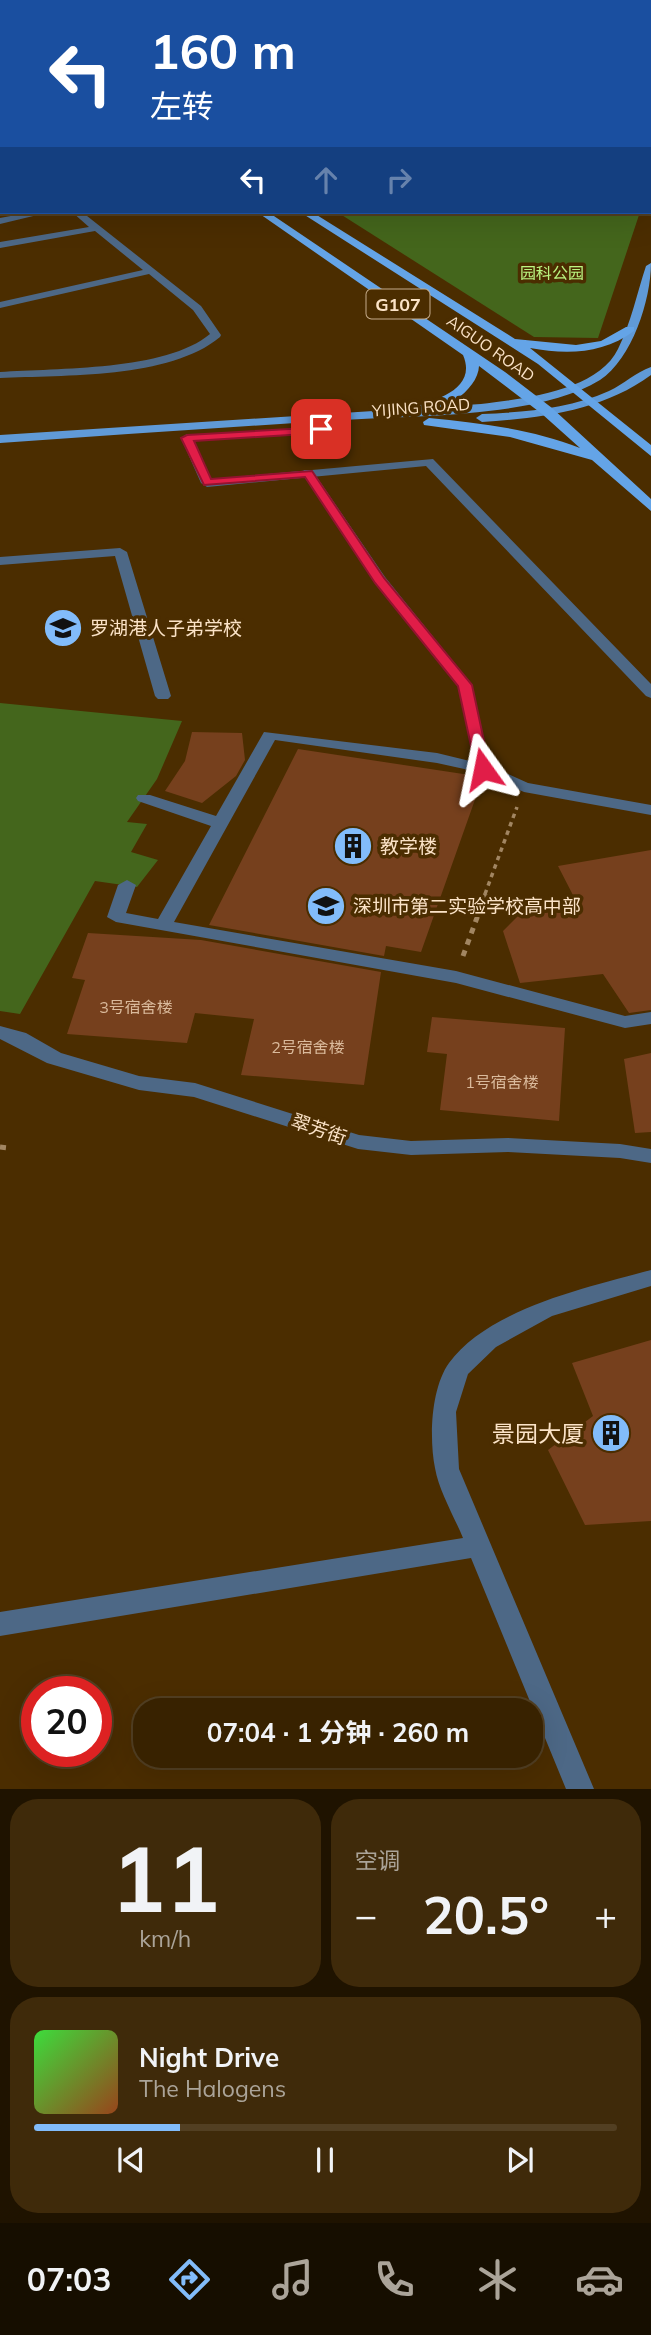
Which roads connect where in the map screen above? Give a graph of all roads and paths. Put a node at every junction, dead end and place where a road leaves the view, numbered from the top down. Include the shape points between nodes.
1 (35, 214) edge
2 (80, 214) edge
3 (265, 214) edge
4 (308, 214) edge
5 (0, 221) edge
6 (97, 228) junction
7 (0, 245) edge
8 (651, 266) edge
9 (151, 271) junction
10 (0, 305) edge
11 (631, 329) junction
12 (505, 338) junction
13 (468, 352) junction
14 (651, 370) edge
15 (0, 375) edge
16 (573, 387) junction
17 (532, 399) junction
18 (591, 401) junction
19 (547, 411) junction
20 (412, 412) junction
21 (429, 422) junction
22 (187, 438) junction
23 (0, 439) edge
24 (0, 451) edge
25 (651, 452) edge
26 (608, 468) junction
27 (308, 473) junction
28 (651, 506) edge
29 (0, 561) edge
30 (651, 693) edge
31 (163, 696) dead end
32 (483, 769) junction
33 (524, 787) junction
34 (144, 798) dead end
35 (651, 810) edge
36 (222, 824) junction
37 (127, 885) dead end
38 (163, 925) junction
39 (456, 977) junction
40 (651, 1018) edge
41 (0, 1032) edge
42 (0, 1147) edge
43 (9, 1148) dead end
44 (651, 1156) edge
45 (651, 1279) edge
46 (479, 1546) junction
47 (0, 1624) edge
48 (580, 1789) edge

1 - 5 street
2 - 6 street
3 - 13 highway, AIGUO ROAD / G107
4 - 12 highway, AIGUO ROAD / G107
6 - 7 street
6 - 9 street
8 - 11 main road, YIJING ROAD
9 - 10 street
9 - 15 street via 211,324 216,335 212,342 154,361
11 - 12 highway via 614,341 579,348
11 - 16 main road, YIJING ROAD via 616,362
12 - 16 highway, AIGUO ROAD / G107
13 - 17 highway, AIGUO ROAD / G107
13 - 20 highway via 475,363 469,384 439,404
14 - 18 main road, YIJING ROAD via 626,388
16 - 17 main road, YIJING ROAD
16 - 18 highway, AIGUO ROAD / G107
17 - 19 highway, AIGUO ROAD / G107
17 - 20 main road, YIJING ROAD
18 - 19 main road, YIJING ROAD
18 - 25 highway, AIGUO ROAD / G107
19 - 21 main road, YIJING ROAD
19 - 26 highway, AIGUO ROAD / G107
20 - 23 main road, YIJING ROAD
21 - 22 main road, YIJING ROAD
21 - 26 highway via 537,439 576,451
22 - 24 main road, YIJING ROAD
22 - 27 street via 208,482
26 - 28 highway, AIGUO ROAD / G107
27 - 30 street via 429,462
27 - 32 street via 380,580 465,685
29 - 31 street via 120,552
32 - 33 street
32 - 36 street via 437,758 270,735
33 - 35 street
33 - 39 path
34 - 36 street
36 - 38 street
37 - 38 street via 116,917
38 - 39 street
39 - 40 street via 625,1022
41 - 44 street, 翠芳街 via 54,1058 139,1083 195,1090 358,1142 411,1148 508,1145
42 - 43 path
45 - 46 street via 545,1309 488,1341 458,1369 444,1412 447,1469
46 - 47 street
46 - 48 street

